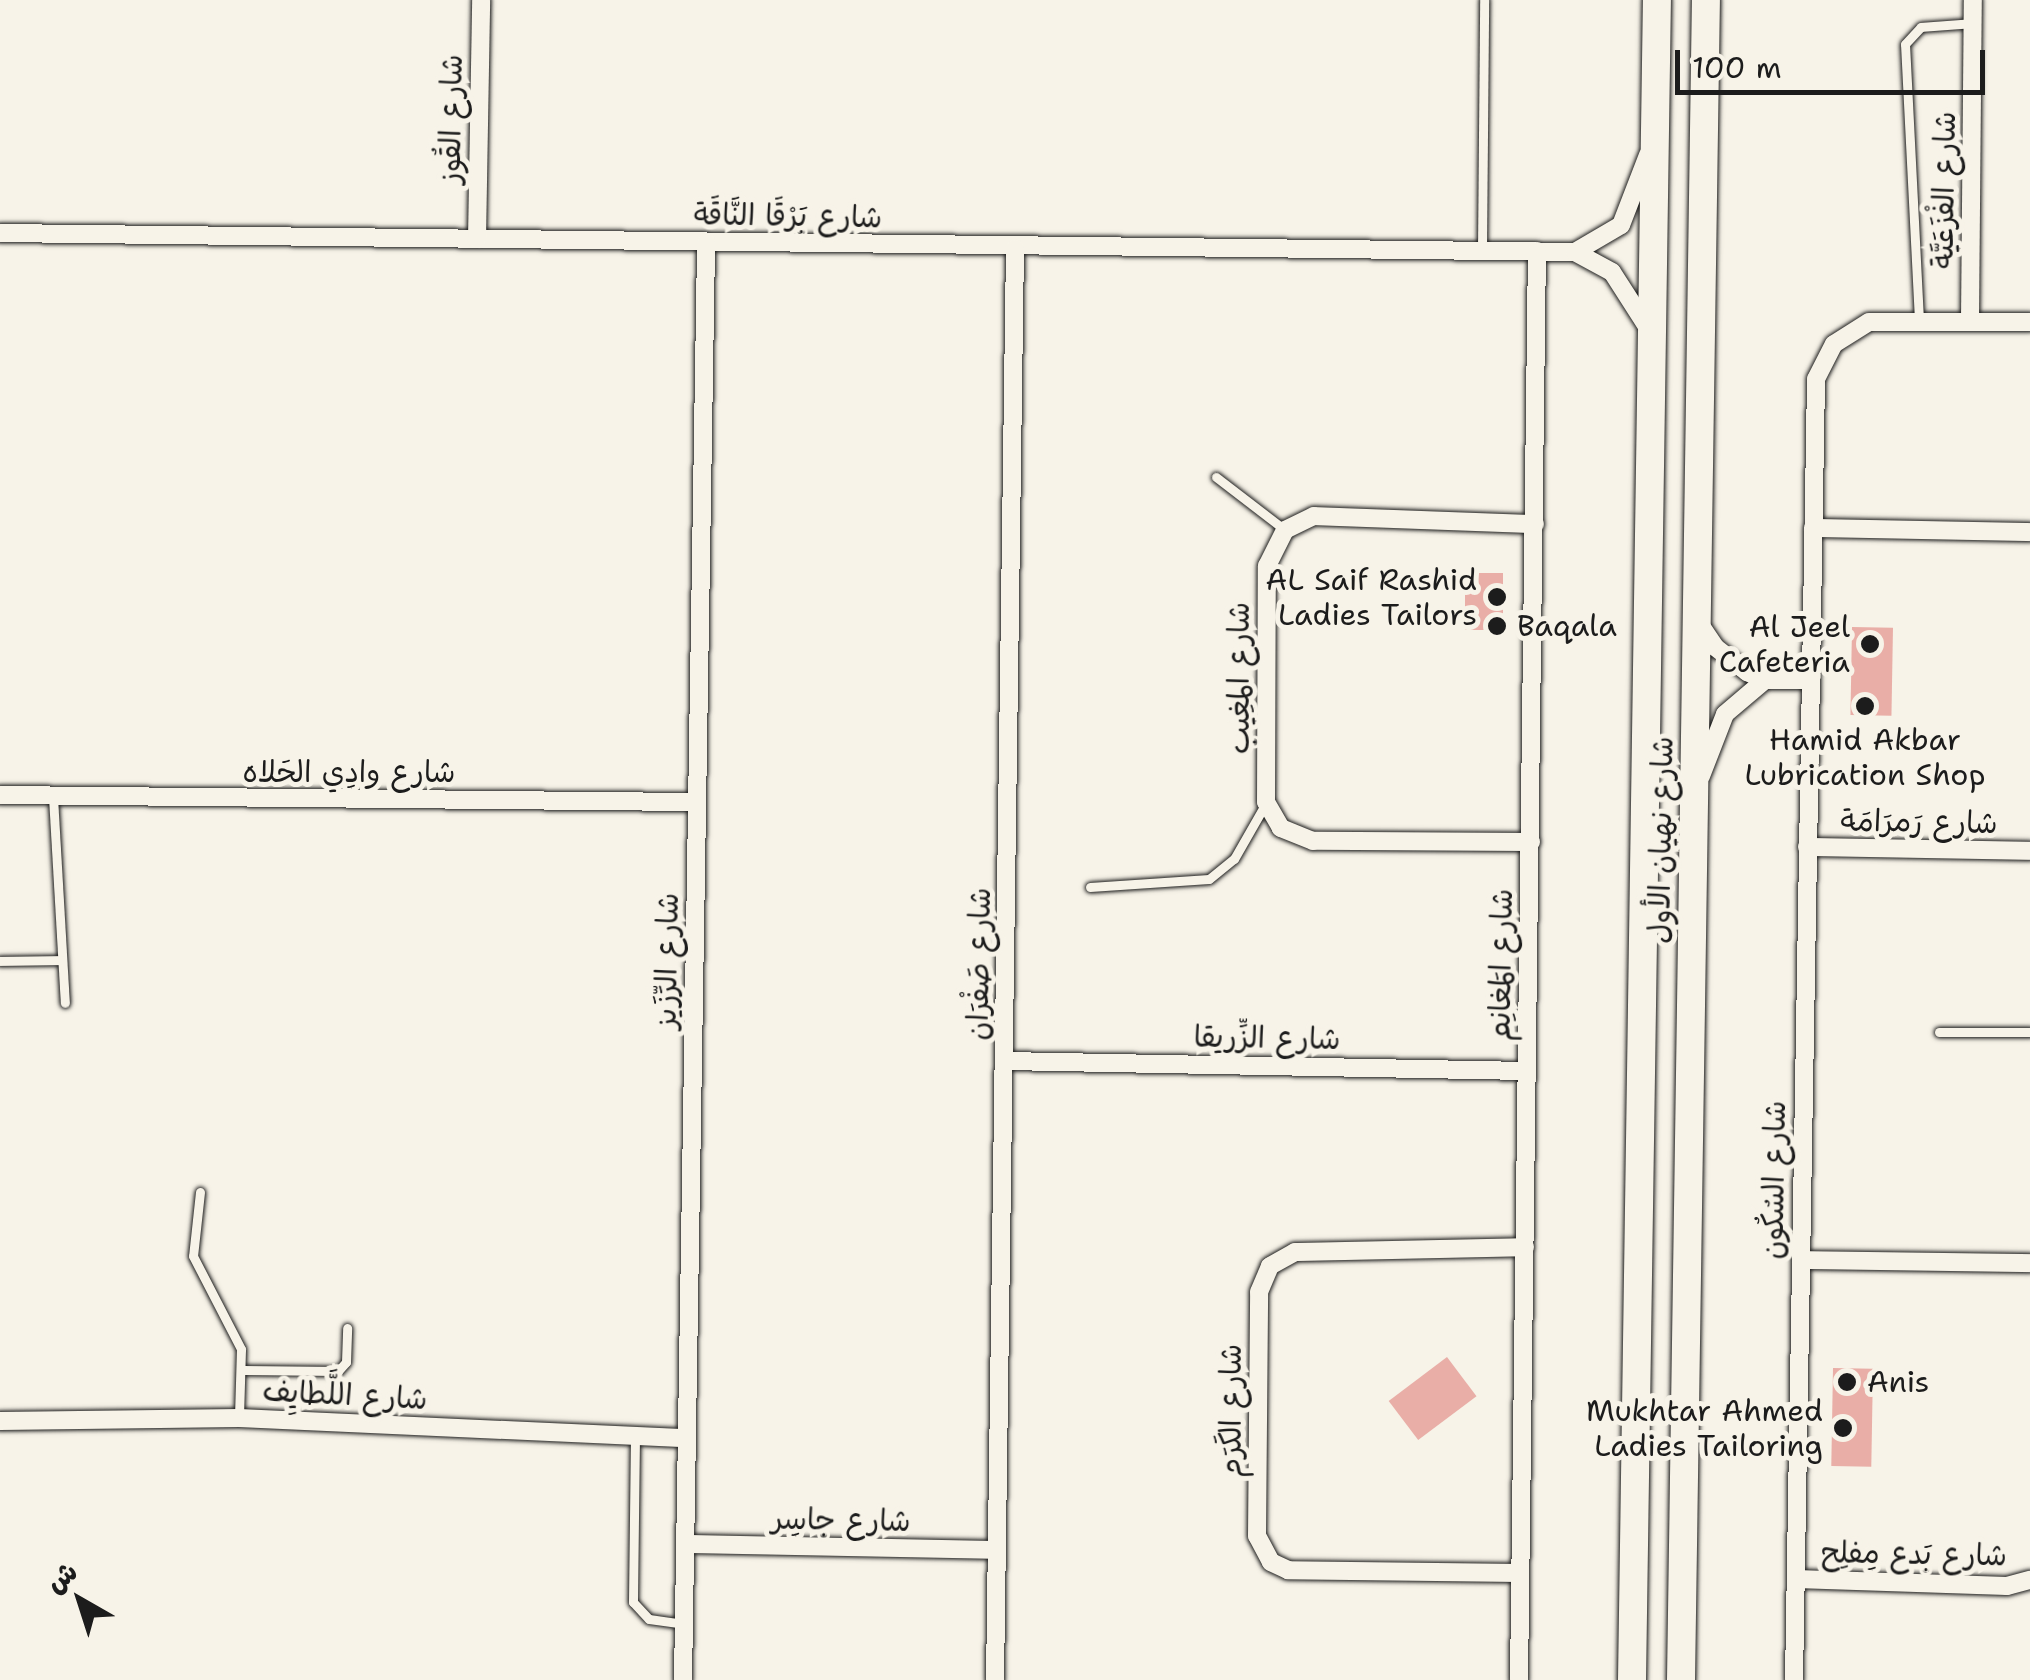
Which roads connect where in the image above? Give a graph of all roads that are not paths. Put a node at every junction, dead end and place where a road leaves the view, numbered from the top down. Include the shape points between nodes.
1 (480, 0) edge
2 (1484, 0) edge
3 (1657, 0) edge
4 (1706, 0) edge
5 (1974, 0) edge
6 (1973, 24) junction
7 (1656, 132) junction
8 (0, 233) edge
9 (477, 239) junction
10 (706, 242) junction
11 (1015, 248) junction
12 (1482, 250) junction
13 (1536, 251) junction
14 (1575, 252) junction
15 (1919, 320) junction
16 (1970, 321) junction
17 (2030, 322) edge
18 (1652, 335) junction
19 (1216, 478) dead end
20 (1536, 524) junction
21 (1812, 528) junction
22 (1285, 530) junction
23 (2030, 532) edge
24 (1694, 613) junction
25 (1765, 680) junction
26 (1810, 680) junction
27 (1696, 790) junction
28 (0, 795) edge
29 (54, 797) junction
30 (697, 802) junction
31 (1266, 802) junction
32 (1531, 842) junction
33 (1807, 847) junction
34 (2030, 851) edge
35 (1090, 887) dead end
36 (62, 960) junction
37 (0, 961) edge
38 (65, 1002) dead end
39 (1939, 1032) dead end
40 (2030, 1032) edge
41 (1005, 1061) junction
42 (1528, 1071) junction
43 (200, 1192) dead end
44 (1525, 1247) junction
45 (1801, 1260) junction
46 (2030, 1263) edge
47 (347, 1328) dead end
48 (242, 1370) junction
49 (239, 1418) junction
50 (0, 1422) edge
51 (636, 1436) junction
52 (687, 1438) junction
53 (686, 1544) junction
54 (996, 1550) junction
55 (1520, 1573) junction
56 (1796, 1579) junction
57 (2030, 1580) edge
58 (684, 1624) junction
59 (684, 1680) edge
60 (995, 1680) edge
61 (1519, 1680) edge
62 (1632, 1680) edge
63 (1681, 1680) edge
64 (1794, 1680) edge

1 - 9 street, شارع القُوز
2 - 12 lane
3 - 7 main road, شارع نهيان الأول
4 - 24 main road, شارع نهيان الأول
5 - 6 street, شارع الفْزَعَيَّة
6 - 15 lane via 1921,27 1905,44
6 - 16 street, شارع الفْزَعَيَّة
7 - 14 street via 1621,225
7 - 18 main road, شارع نهيان الأول
8 - 9 street, شارع بَرْقَا النَّاقَة
9 - 10 street, شارع بَرْقَا النَّاقَة
10 - 11 street, شارع بَرْقَا النَّاقَة
10 - 30 street, شارع الرِّزَيز
11 - 12 street, شارع بَرْقَا النَّاقَة
11 - 41 street, شارع صَفْرَان
12 - 13 street, شارع بَرْقَا النَّاقَة
13 - 14 street, شارع بَرْقَا النَّاقَة
13 - 20 street, شارع المَغانِم
14 - 18 street via 1612,272
15 - 16 street, شارع السُكُون
15 - 21 street, شارع السُكُون via 1870,322 1844,334 1826,355 1815,392
16 - 17 street, شارع السُكُون
18 - 62 main road, شارع نهيان الأول
19 - 22 lane
20 - 22 street via 1326,516
20 - 32 street, شارع المَغانِم
21 - 23 street
21 - 26 street, شارع السُكُون
22 - 31 street, شارع المغِيب via 1268,566
24 - 25 street via 1723,654
24 - 27 main road, شارع نهيان الأول
25 - 26 street
25 - 27 street via 1724,714
26 - 33 street, شارع السُكُون
27 - 63 main road, شارع نهيان الأول
28 - 29 street, شارع وادِي الحَلاه
29 - 30 street, شارع وادِي الحَلاه
29 - 36 lane
30 - 52 street, شارع الرِّزَيز
31 - 32 street via 1281,828 1305,840
31 - 35 lane via 1234,859 1209,880
32 - 42 street, شارع المَغانِم
33 - 34 street, شارع رَمرَامَة
33 - 45 street, شارع السُكُون
36 - 37 lane
36 - 38 lane
39 - 40 lane
41 - 42 street, شارع الزِّريقا
41 - 54 street, شارع صَفْرَان
42 - 44 street, شارع المَغانِم
43 - 48 lane via 192,1256 238,1339
44 - 55 street, شارع المَغانِم
44 - 55 street, شارع الكَرَم via 1295,1252 1270,1266 1259,1292 1258,1536 1271,1562 1288,1570
45 - 46 street
45 - 56 street, شارع السُكُون
47 - 48 lane via 346,1362 338,1371
48 - 49 lane
49 - 50 street, شارع اللَّطايِف
49 - 51 street, شارع اللَّطايِف
51 - 52 street, شارع اللَّطايِف
51 - 58 lane via 633,1602 649,1619
52 - 53 street, شارع الرِّزَيز
53 - 54 street, شارع جاسِر
53 - 58 street, شارع الرِّزَيز
54 - 60 street, شارع صَفْرَان
55 - 61 street, شارع المَغانِم
56 - 57 street, شارع بَدع مِفلِح via 2007,1586
56 - 64 street, شارع السُكُون
58 - 59 street, شارع الرِّزَيز

